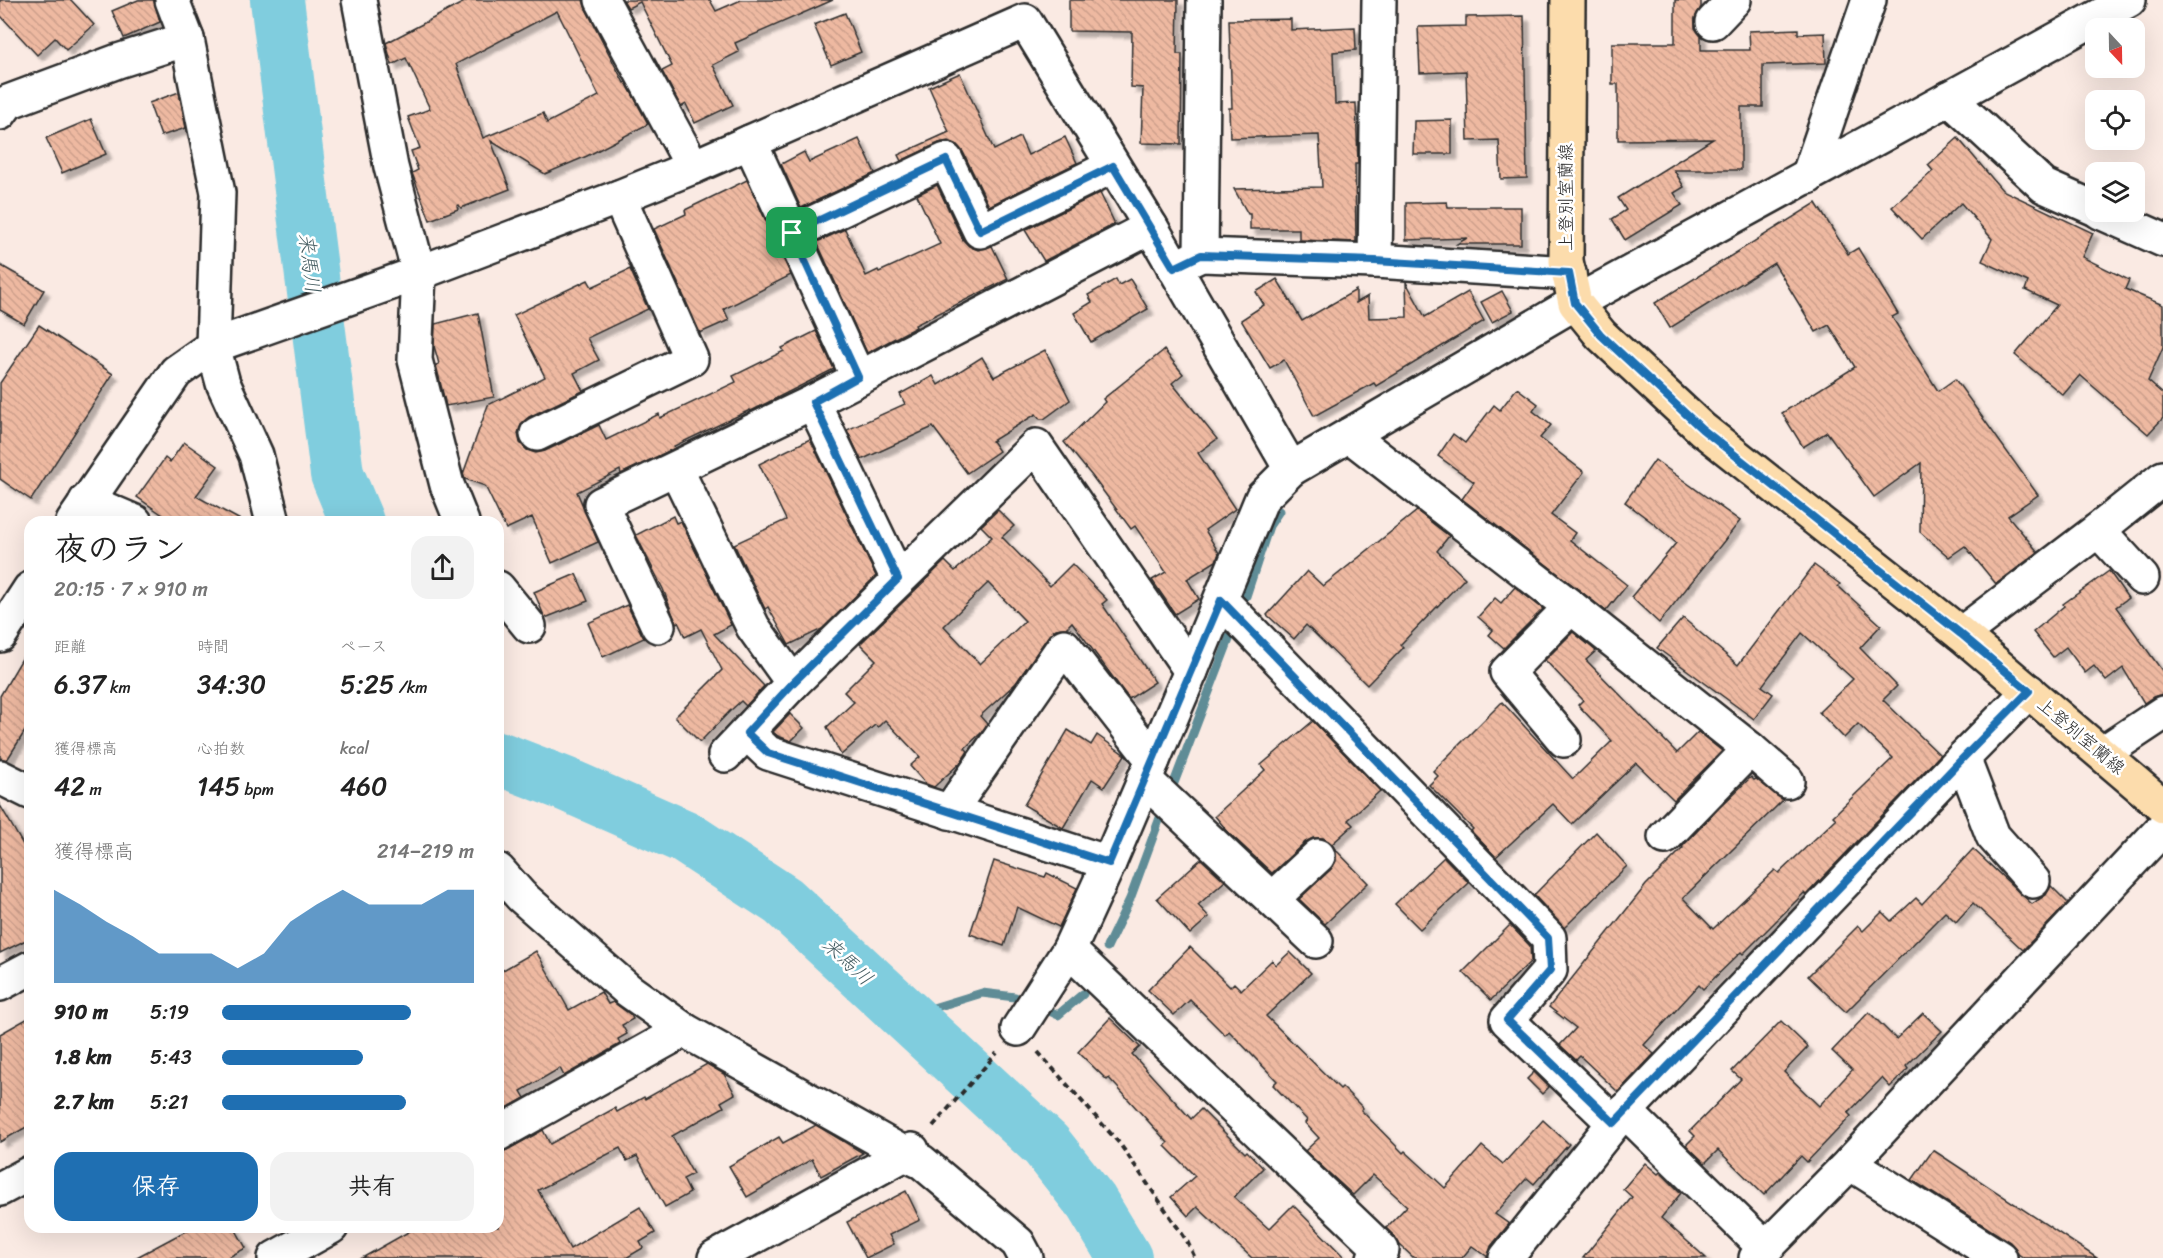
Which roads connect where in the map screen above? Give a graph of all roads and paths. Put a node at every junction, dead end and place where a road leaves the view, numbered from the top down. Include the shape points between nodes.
1 (172, 0) edge
2 (359, 0) edge
3 (602, 0) edge
4 (1204, 0) edge
5 (1379, 0) edge
6 (1568, 0) edge
7 (1869, 0) edge
8 (2129, 0) edge
9 (1017, 10) edge
10 (187, 39) junction
11 (1950, 98) junction
12 (3, 102) edge
13 (750, 142) junction
14 (1113, 166) junction
15 (693, 167) junction
16 (1808, 177) junction
17 (619, 197) junction
18 (2085, 204) edge
19 (2122, 222) edge
20 (1150, 227) junction
21 (792, 233) junction
22 (2163, 240) edge
23 (1187, 261) junction
24 (1375, 261) junction
25 (407, 277) junction
26 (1572, 288) junction
27 (213, 346) junction
28 (858, 377) junction
29 (813, 402) junction
30 (537, 434) dead end
31 (1349, 435) junction
32 (676, 469) junction
33 (1291, 469) junction
34 (2163, 478) edge
35 (80, 512) edge
36 (102, 516) edge
37 (271, 516) edge
38 (460, 516) edge
39 (2098, 530) junction
40 (2142, 578) dead end
41 (898, 579) junction
42 (504, 595) edge
43 (24, 598) edge
44 (1221, 600) junction
45 (1571, 607) junction
46 (529, 626) dead end
47 (658, 626) dead end
48 (1961, 634) junction
49 (0, 635) edge
50 (1191, 671) junction
51 (793, 683) junction
52 (2029, 691) junction
53 (2163, 713) edge
54 (1564, 740) dead end
55 (1750, 749) junction
56 (2103, 753) junction
57 (1963, 758) junction
58 (1148, 770) junction
59 (0, 777) edge
60 (1787, 781) dead end
61 (24, 789) edge
62 (2163, 806) edge
63 (949, 812) junction
64 (2163, 828) edge
65 (1665, 837) dead end
66 (1318, 856) dead end
67 (1109, 863) junction
68 (2033, 881) dead end
69 (505, 889) edge
70 (1272, 900) junction
71 (1316, 941) dead end
72 (1069, 950) junction
73 (24, 971) edge
74 (0, 984) edge
75 (684, 1030) junction
76 (1009, 1039) junction
77 (1619, 1117) junction
78 (504, 1131) edge
79 (914, 1145) junction
80 (1850, 1162) junction
81 (24, 1176) edge
82 (0, 1189) edge
83 (320, 1233) edge
84 (1761, 1253) edge
85 (275, 1258) edge
86 (715, 1258) edge
87 (1026, 1258) edge
88 (1195, 1258) edge
89 (1374, 1258) edge
90 (1506, 1258) edge
91 (2000, 1258) edge

1 - 10 street
2 - 25 street
3 - 15 street
4 - 23 street
5 - 24 street
6 - 26 main road, 上登別室蘭線 via 1566,261
7 - 16 street
8 - 11 street
9 - 13 street
9 - 14 street
10 - 12 street
10 - 27 street via 218,193
11 - 16 street
11 - 18 street via 2044,186
13 - 15 street
13 - 21 street
14 - 20 street
14 - 21 street via 980,231 946,160
15 - 17 street
16 - 26 street
17 - 25 street
17 - 30 street via 691,359
19 - 22 street
20 - 23 street
20 - 28 street
21 - 28 street
23 - 24 street
23 - 33 street
24 - 26 street
25 - 27 street
25 - 38 street via 415,360 447,485
26 - 31 street
26 - 48 main road, 上登別室蘭線 via 1601,335 1702,429
27 - 35 street via 176,372
27 - 37 street via 223,382 256,455
28 - 29 street
29 - 32 street
29 - 41 street
31 - 33 street
31 - 45 street
32 - 47 street via 601,504
32 - 51 street via 753,627
33 - 44 street via 1262,498
34 - 39 street
35 - 36 street
39 - 40 street
39 - 48 street
41 - 50 street via 1036,446
41 - 51 street
42 - 46 street
43 - 49 street
44 - 50 street
44 - 77 street via 1548,938 1550,970 1507,1020
45 - 54 street via 1507,672
45 - 55 street
48 - 52 main road, 上登別室蘭線
50 - 58 street
51 - 63 street via 736,744
52 - 56 main road, 上登別室蘭線
52 - 57 street
53 - 56 street
55 - 60 street
55 - 65 street
56 - 62 main road, 上登別室蘭線
57 - 68 street via 1993,836
57 - 77 street
58 - 63 street via 1065,646
58 - 67 street
58 - 70 street
59 - 61 street
63 - 67 street
64 - 80 street
66 - 70 street
67 - 72 street
69 - 75 street via 628,990
70 - 71 street
72 - 76 street
72 - 89 street via 1382,1250
73 - 74 street
75 - 78 street
75 - 79 street
76 - 79 path
76 - 88 path via 1120,1144
77 - 84 street
77 - 90 street
79 - 86 street
79 - 87 street via 922,1162 1018,1243
80 - 84 street
80 - 91 street
81 - 82 street
83 - 85 street

